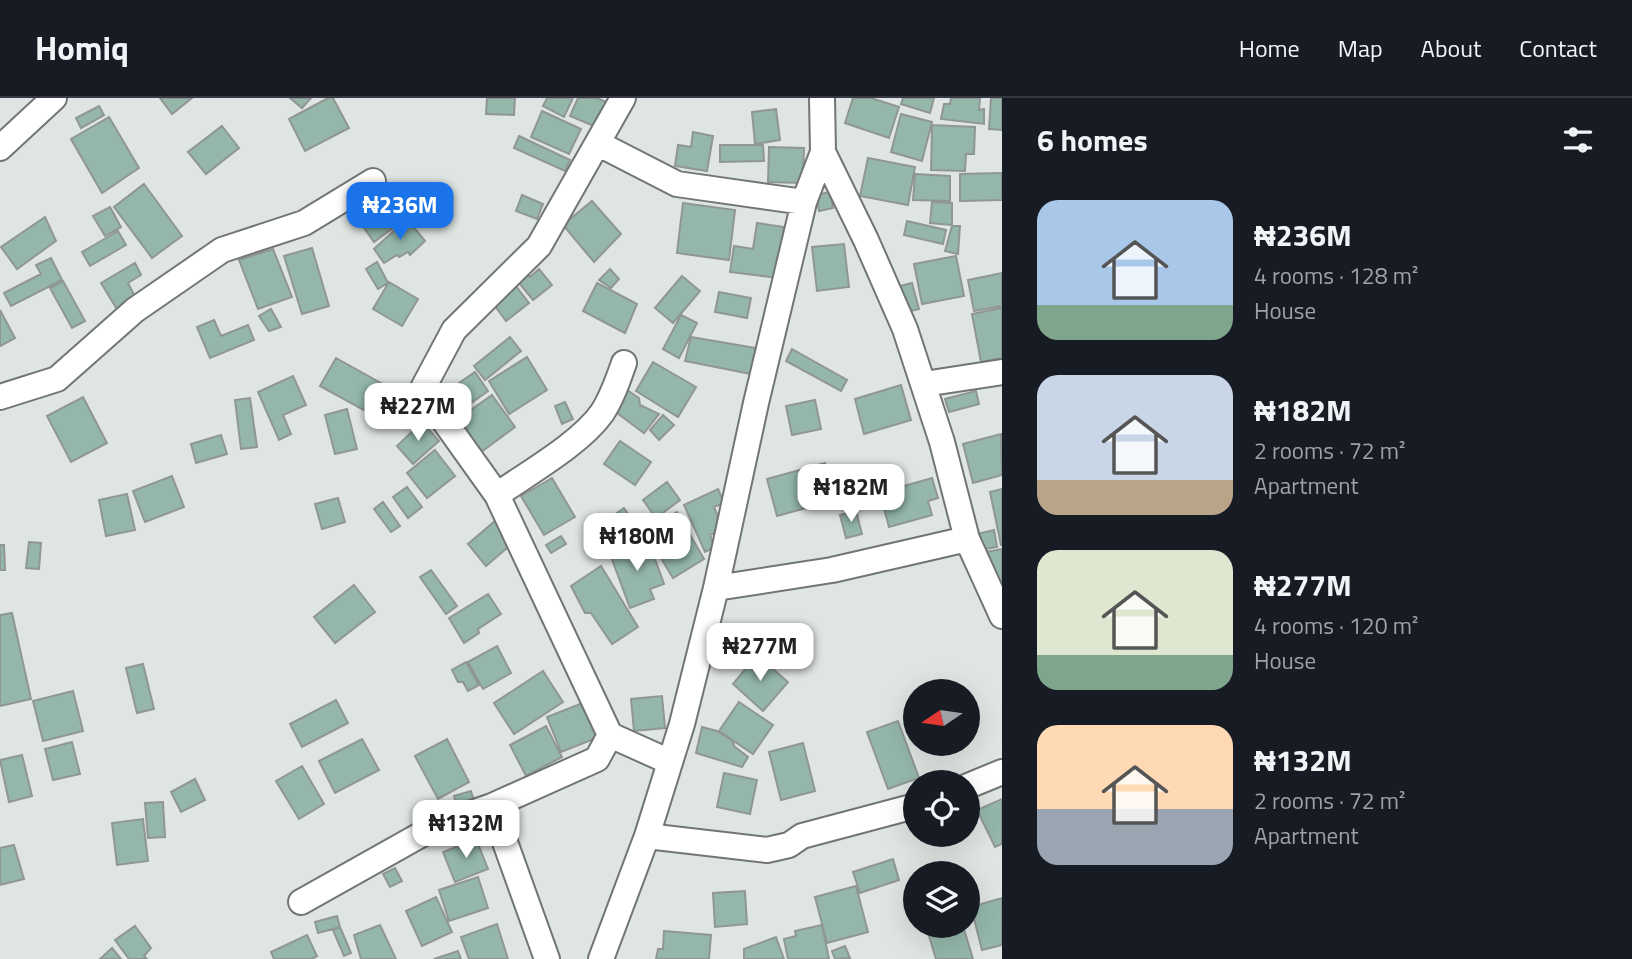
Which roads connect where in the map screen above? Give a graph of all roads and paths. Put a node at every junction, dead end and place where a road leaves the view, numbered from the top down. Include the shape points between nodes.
1 (54, 98) edge
2 (623, 98) edge
3 (822, 98) edge
4 (599, 144) junction
5 (0, 148) edge
6 (822, 152) junction
7 (373, 181) dead end
8 (804, 202) junction
9 (624, 363) dead end
10 (1002, 372) edge
11 (925, 384) junction
12 (0, 397) edge
13 (497, 495) junction
14 (967, 539) junction
15 (716, 588) junction
16 (1002, 616) edge
17 (610, 735) junction
18 (670, 762) junction
19 (1002, 772) edge
20 (980, 781) edge
21 (492, 806) junction
22 (903, 809) edge
23 (647, 836) junction
24 (301, 902) dead end
25 (547, 959) edge
26 (601, 959) edge

1 - 5 street
2 - 4 street
3 - 6 street
4 - 8 street via 677,184
4 - 13 street via 539,246 454,330 422,390
6 - 8 street
6 - 11 street via 866,240
7 - 12 street via 304,223 222,250 135,310 57,379
8 - 15 street
9 - 13 street via 601,414 579,437
10 - 11 street
11 - 14 street
13 - 17 street
14 - 15 street via 832,570
14 - 16 street
15 - 18 street
17 - 18 street
17 - 21 street via 597,759
18 - 23 street
19 - 20 street
21 - 24 street via 440,824
21 - 25 street
22 - 23 street via 767,850
23 - 26 street

